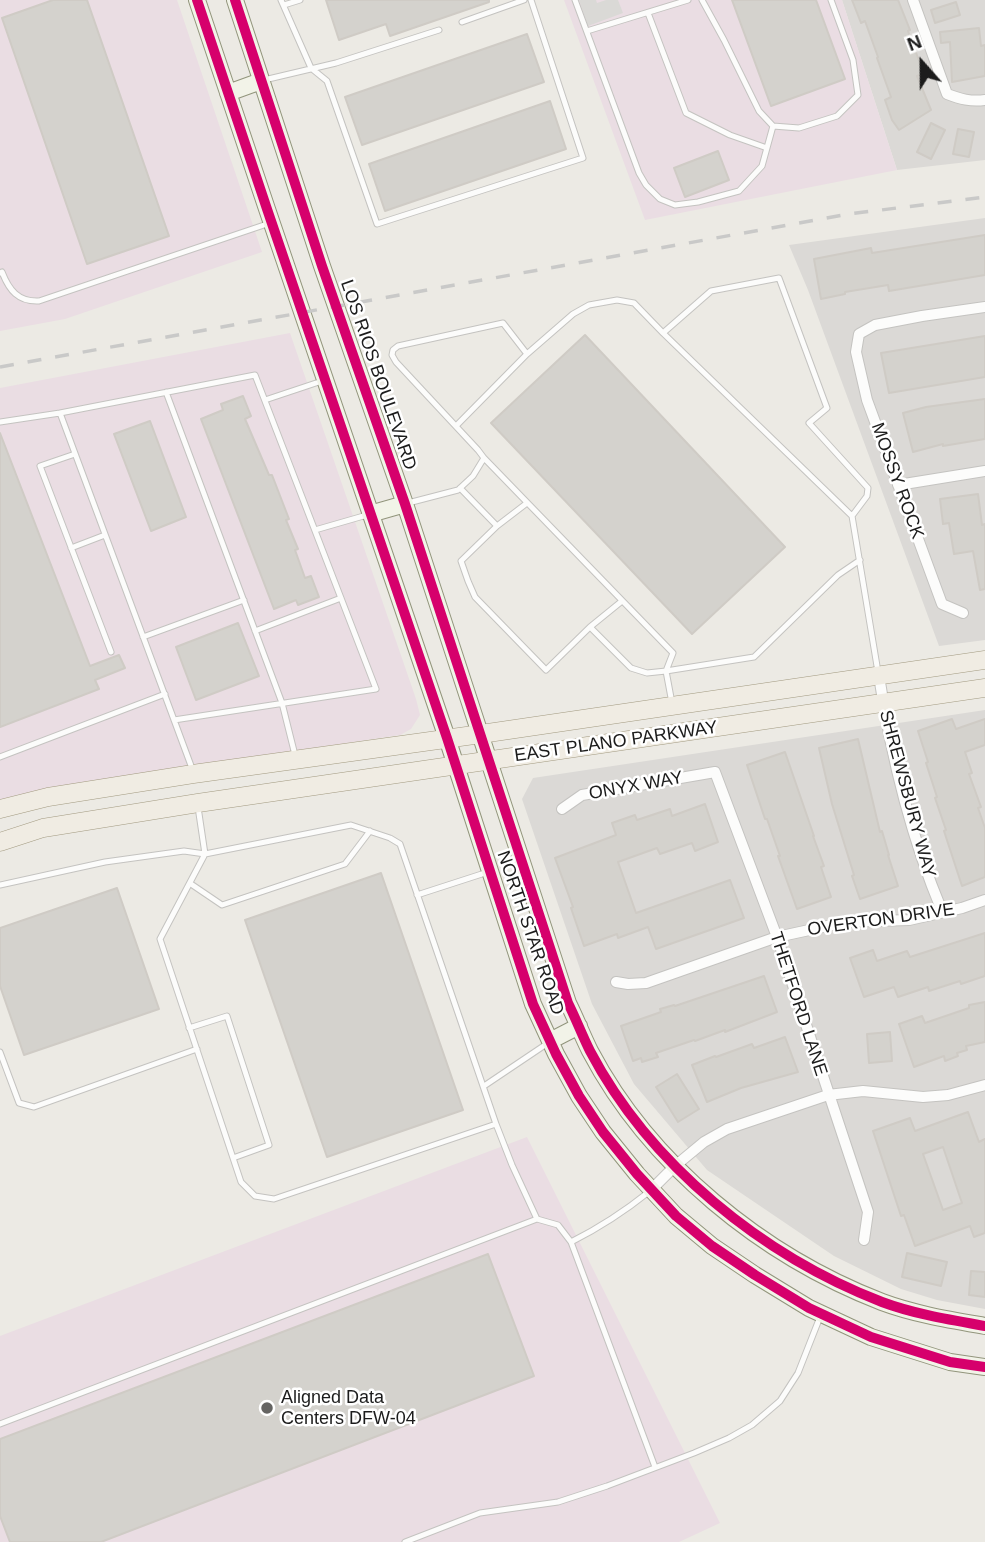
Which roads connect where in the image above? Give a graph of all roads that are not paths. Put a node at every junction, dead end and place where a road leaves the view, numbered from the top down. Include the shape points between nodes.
1 (197, 0) edge
2 (235, 0) edge
3 (300, 0) edge
4 (524, 0) edge
5 (531, 0) edge
6 (575, 0) edge
7 (688, 0) edge
8 (702, 0) edge
9 (831, 0) edge
10 (913, 0) edge
11 (283, 3) edge
12 (648, 13) junction
13 (462, 22) dead end
14 (439, 30) dead end
15 (587, 31) junction
16 (311, 68) junction
17 (261, 81) junction
18 (228, 93) junction
19 (985, 100) edge
20 (773, 126) junction
21 (767, 148) junction
22 (271, 222) junction
23 (1, 270) edge
24 (985, 307) edge
25 (663, 333) junction
26 (527, 354) junction
27 (325, 380) junction
28 (166, 393) junction
29 (265, 400) junction
30 (60, 413) junction
31 (0, 422) edge
32 (456, 426) junction
33 (75, 454) junction
34 (484, 458) junction
35 (985, 471) edge
36 (898, 485) junction
37 (460, 488) junction
38 (527, 503) junction
39 (405, 504) junction
40 (370, 514) junction
41 (852, 516) junction
42 (497, 526) junction
43 (315, 530) junction
44 (105, 535) junction
45 (71, 548) junction
46 (860, 561) junction
47 (341, 598) junction
48 (244, 600) junction
49 (622, 601) junction
50 (963, 613) dead end
51 (590, 626) junction
52 (256, 631) junction
53 (143, 637) junction
54 (111, 652) dead end
55 (985, 660) edge
56 (666, 671) junction
57 (879, 676) junction
58 (985, 688) edge
59 (165, 694) junction
60 (282, 703) junction
61 (883, 703) junction
62 (673, 706) junction
63 (174, 719) junction
64 (676, 733) junction
65 (481, 734) junction
66 (447, 738) junction
67 (0, 757) edge
68 (296, 760) junction
69 (489, 761) junction
70 (456, 766) junction
71 (715, 772) joint
72 (194, 774) junction
73 (198, 803) junction
74 (0, 809) edge
75 (562, 809) dead end
76 (370, 831) junction
77 (0, 842) edge
78 (205, 854) junction
79 (490, 872) junction
80 (191, 884) junction
81 (0, 885) edge
82 (418, 895) junction
83 (985, 900) edge
84 (942, 911) junction
85 (777, 937) junction
86 (616, 982) dead end
87 (579, 1026) junction
88 (189, 1028) junction
89 (550, 1041) junction
90 (197, 1049) junction
91 (0, 1052) edge
92 (985, 1085) edge
93 (484, 1086) junction
94 (828, 1095) junction
95 (496, 1124) junction
96 (233, 1158) junction
97 (675, 1166) junction
98 (652, 1189) junction
99 (537, 1219) junction
100 (864, 1240) dead end
101 (571, 1242) junction
102 (821, 1314) junction
103 (985, 1326) edge
104 (985, 1367) edge
105 (0, 1424) edge
106 (655, 1467) junction
107 (405, 1542) edge

1 - 18 main road
2 - 17 main road, LOS RIOS BOULEVARD
3 - 11 lane
4 - 13 lane
5 - 16 lane via 583,158 377,224 327,81
6 - 15 lane
7 - 12 lane
8 - 20 lane via 759,111
9 - 20 lane via 853,60 858,95 837,116 799,128
10 - 19 street via 947,93 960,100
11 - 16 lane
12 - 15 lane
12 - 21 lane via 686,113
14 - 16 lane
15 - 21 lane via 639,173 660,199 674,205 739,191 762,166
16 - 17 lane
17 - 18 main road
17 - 39 main road, LOS RIOS BOULEVARD
18 - 22 main road
20 - 21 lane
22 - 23 lane via 39,301 29,302 14,293
22 - 27 main road
24 - 36 street, MOSSY ROCK via 875,325 859,334 856,352 867,400
25 - 26 lane via 634,303 617,300 573,314
25 - 41 lane
25 - 41 lane via 711,291 779,278 827,408 809,423 868,488
26 - 32 lane
26 - 32 lane via 503,323 393,350 396,362
27 - 29 lane
27 - 40 main road
28 - 29 lane via 255,375
28 - 30 lane
28 - 48 lane
29 - 43 lane
30 - 31 lane
30 - 33 lane
32 - 34 lane
33 - 44 lane
33 - 45 lane via 40,466
34 - 37 lane
34 - 38 lane
35 - 36 street
36 - 50 street, MOSSY ROCK via 942,604
37 - 39 lane
37 - 42 lane
38 - 42 lane
38 - 49 lane
39 - 40 main road
39 - 65 main road, LOS RIOS BOULEVARD
40 - 43 lane
40 - 66 main road
41 - 46 lane
42 - 51 lane via 461,561 475,597 546,670
43 - 47 lane
44 - 45 lane
44 - 53 lane
45 - 54 lane
46 - 56 lane via 838,575 754,657
46 - 57 lane
47 - 52 lane
47 - 60 lane via 376,689
48 - 52 lane
48 - 53 lane
49 - 51 lane
49 - 56 lane via 673,653
51 - 56 lane via 631,668 648,673
52 - 60 lane
53 - 59 lane
55 - 57 main road, EAST PLANO PARKWAY
56 - 62 lane
57 - 61 street, SHREWSBURY WAY
57 - 62 main road, EAST PLANO PARKWAY
58 - 61 main road, EAST PLANO PARKWAY
59 - 63 lane
59 - 67 lane
60 - 63 lane
60 - 68 lane
61 - 64 main road, EAST PLANO PARKWAY
61 - 84 street, SHREWSBURY WAY via 904,798
62 - 64 main road
62 - 65 main road, EAST PLANO PARKWAY
63 - 72 lane
64 - 69 main road, EAST PLANO PARKWAY
65 - 66 main road, EAST PLANO PARKWAY
65 - 69 main road, LOS RIOS BOULEVARD
66 - 68 main road, EAST PLANO PARKWAY
66 - 70 main road, NORTH STAR ROAD
68 - 72 main road, EAST PLANO PARKWAY
69 - 70 main road, EAST PLANO PARKWAY
69 - 87 main road, NORTH STAR ROAD
70 - 73 main road, EAST PLANO PARKWAY
70 - 79 main road, NORTH STAR ROAD
71 - 75 street, ONYX WAY via 582,794
71 - 85 street, THETFORD LANE
72 - 73 main road
72 - 74 main road, EAST PLANO PARKWAY
73 - 77 main road, EAST PLANO PARKWAY via 43,828
73 - 78 lane
76 - 78 lane via 351,825
76 - 80 lane via 345,864 222,905
76 - 82 lane via 400,844
78 - 80 lane
78 - 81 lane via 184,851 105,862
79 - 82 lane
79 - 89 main road, NORTH STAR ROAD via 533,1004
80 - 88 lane via 160,939
82 - 93 lane
83 - 84 street, OVERTON DRIVE
84 - 85 street, OVERTON DRIVE via 909,920 846,922
85 - 86 street, OVERTON DRIVE via 646,983
85 - 94 street, THETFORD LANE
87 - 89 main road
87 - 97 main road, NORTH STAR ROAD via 617,1094
88 - 90 lane
88 - 96 lane via 227,1016 270,1145
89 - 93 lane
89 - 98 main road, NORTH STAR ROAD via 603,1132
90 - 91 lane via 34,1107 19,1103
90 - 96 lane
92 - 94 street via 923,1097 863,1091
93 - 95 lane
94 - 97 street via 727,1129
94 - 100 street, THETFORD LANE via 867,1212
95 - 96 lane via 274,1199 255,1196 241,1182
95 - 99 lane
97 - 98 street
97 - 103 main road, NORTH STAR ROAD via 715,1205 786,1255 833,1281 884,1303
98 - 101 lane via 596,1230
98 - 102 main road, NORTH STAR ROAD via 712,1246
99 - 101 lane via 558,1225
99 - 105 lane
101 - 106 lane
102 - 104 main road, NORTH STAR ROAD via 871,1337 950,1362
102 - 106 lane via 798,1373 780,1401 729,1438
106 - 107 lane via 558,1502 480,1513

